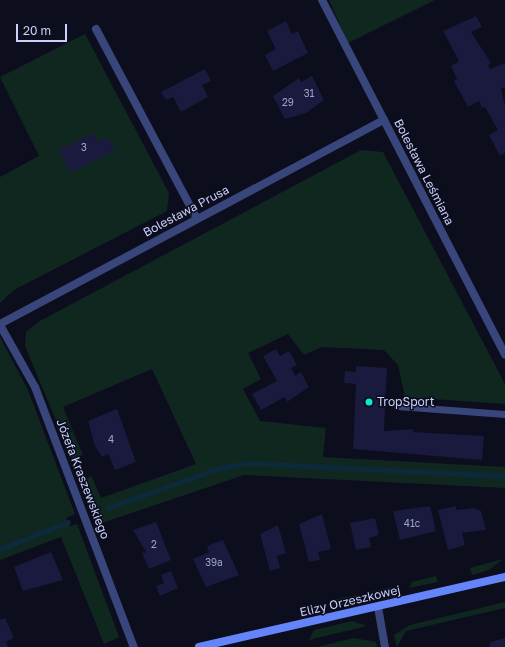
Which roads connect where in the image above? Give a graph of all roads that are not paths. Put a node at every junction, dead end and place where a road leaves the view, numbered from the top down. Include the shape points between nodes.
1 (322, 0) edge
2 (96, 29) dead end
3 (384, 120) junction
4 (197, 219) junction
5 (0, 324) edge
6 (505, 355) edge
7 (397, 406) dead end
8 (505, 414) edge
9 (505, 577) edge
10 (378, 607) junction
11 (134, 647) edge
12 (199, 647) edge
13 (385, 647) edge

1 - 3 street, Bolesława Leśmiana
2 - 4 street
3 - 4 street, Bolesława Prusa
3 - 6 street, Bolesława Leśmiana
4 - 5 street, Bolesława Prusa
5 - 11 street, Józefa Kraszewskiego via 35,387
7 - 8 lane
9 - 10 street, Elizy Orzeszkowej
10 - 12 street, Elizy Orzeszkowej
10 - 13 street

